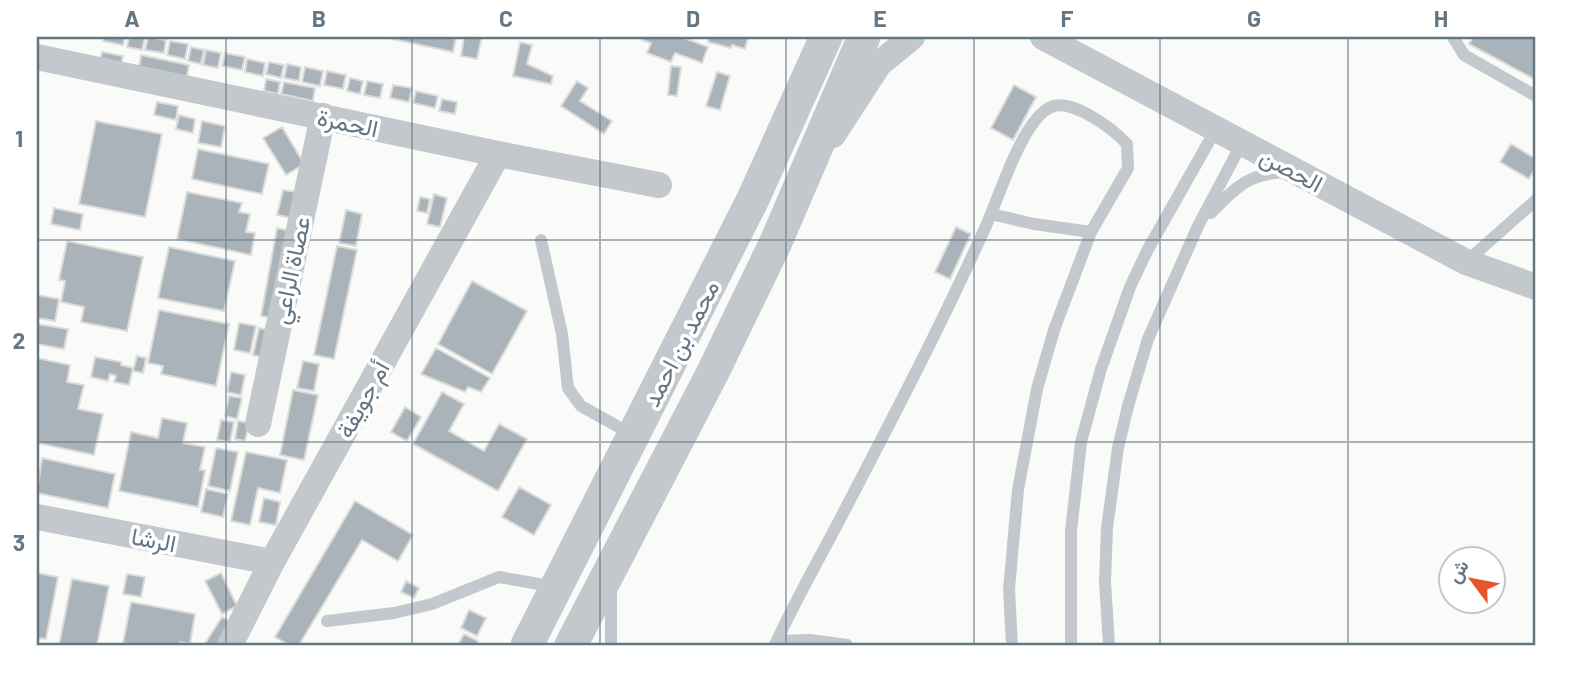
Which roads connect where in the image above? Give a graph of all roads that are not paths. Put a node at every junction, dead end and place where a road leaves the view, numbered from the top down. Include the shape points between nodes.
1 (826, 37) edge
2 (864, 37) edge
3 (912, 37) edge
4 (1452, 37) edge
5 (1041, 39) edge
6 (38, 65) edge
7 (1536, 96) edge
8 (323, 116) junction
9 (1216, 129) junction
10 (1242, 143) junction
11 (498, 154) junction
12 (1305, 176) junction
13 (806, 177) junction
14 (659, 185) dead end
15 (1536, 200) edge
16 (991, 215) junction
17 (1198, 226) junction
18 (1091, 232) junction
19 (541, 240) dead end
20 (1466, 262) junction
21 (1536, 287) edge
22 (258, 424) dead end
23 (633, 435) junction
24 (37, 517) edge
25 (272, 562) junction
26 (612, 568) junction
27 (556, 587) junction
28 (327, 621) dead end
29 (776, 643) edge
30 (230, 645) edge
31 (527, 645) edge
32 (571, 645) edge
33 (611, 645) edge
34 (847, 645) edge
35 (1012, 645) edge
36 (1071, 645) edge
37 (1109, 645) edge

1 - 23 street, محمد بن احمد via 753,199
2 - 13 street, محمد بن احمد
3 - 13 street via 879,64
4 - 7 lane via 1464,55
5 - 9 street, الحصن
6 - 8 street, الحمرة
8 - 11 street, الحمرة
8 - 22 street, عصاة الراعي
9 - 10 street, الحصن
9 - 36 lane via 1147,251 1101,369 1081,442 1071,531
10 - 12 street, الحصن
10 - 17 lane
11 - 14 street, الحمرة
11 - 25 street, أم جويفة
12 - 17 lane via 1276,173 1244,181
12 - 20 street, الحصن
13 - 26 street, محمد بن احمد
15 - 20 lane
16 - 18 lane
16 - 18 lane via 1025,135 1050,107 1062,105 1081,111 1127,144 1128,168
16 - 29 lane via 897,410
17 - 37 lane via 1148,339 1118,448 1107,528
18 - 35 lane via 1037,389 1018,490 1010,577
19 - 23 lane via 562,334 568,388 581,406
20 - 21 street, الحصن
23 - 27 street, محمد بن احمد
24 - 25 street, الرشا
25 - 30 street, أم جويفة
26 - 32 street, محمد بن احمد
26 - 33 lane
27 - 28 lane via 499,578 419,607
27 - 31 street, محمد بن احمد
29 - 34 lane via 810,640

